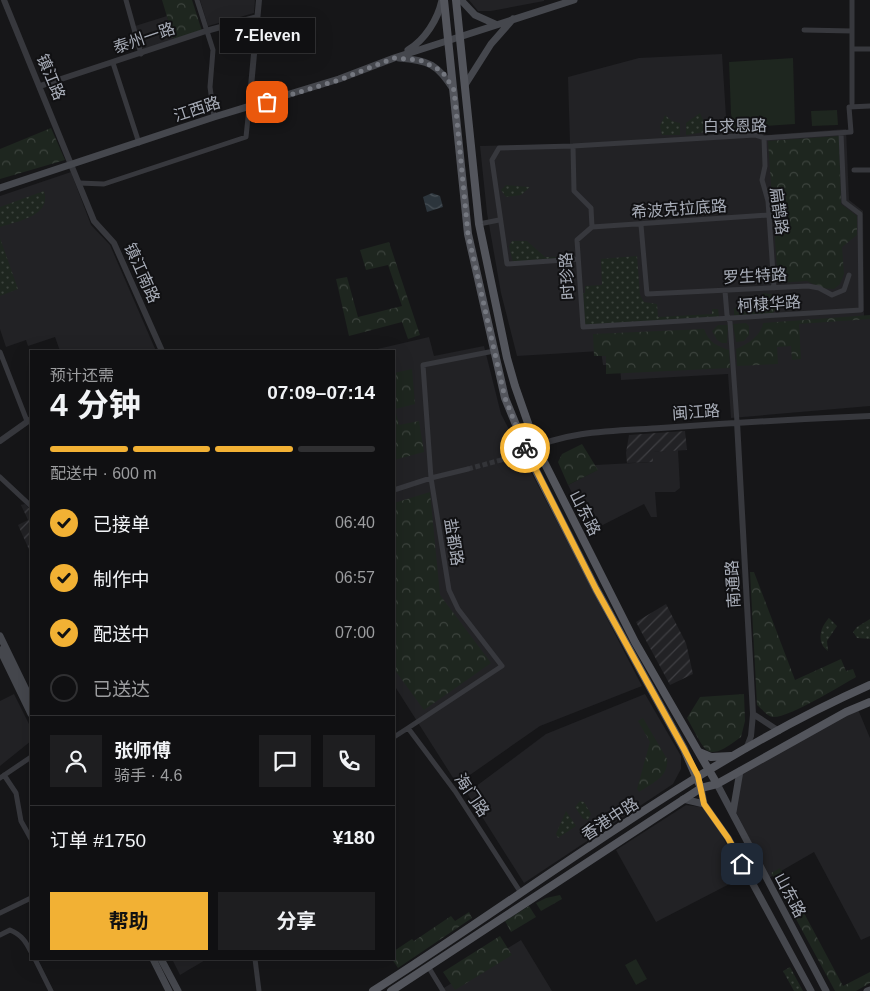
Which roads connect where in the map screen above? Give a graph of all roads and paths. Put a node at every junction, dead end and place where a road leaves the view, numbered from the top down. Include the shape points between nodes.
1 (4, 0) edge
2 (126, 0) edge
3 (196, 0) edge
4 (259, 0) edge
5 (443, 0) edge
6 (456, 0) edge
7 (461, 0) edge
8 (574, 0) edge
9 (852, 0) edge
10 (257, 17) junction
11 (515, 17) junction
12 (496, 24) junction
13 (804, 30) dead end
14 (206, 31) junction
15 (852, 31) junction
16 (459, 37) junction
17 (448, 40) junction
18 (852, 49) junction
19 (870, 49) edge
20 (141, 54) junction
21 (394, 58) junction
22 (113, 63) junction
23 (465, 85) junction
24 (40, 86) junction
25 (454, 90) junction
26 (852, 103) dead end
27 (870, 106) edge
28 (249, 108) junction
29 (214, 117) junction
30 (841, 133) junction
31 (764, 138) junction
32 (138, 143) junction
33 (573, 146) junction
34 (72, 166) junction
35 (854, 170) dead end
36 (870, 170) edge
37 (79, 183) junction
38 (0, 188) edge
39 (769, 215) junction
40 (499, 220) junction
41 (479, 224) junction
42 (641, 225) junction
43 (592, 227) junction
44 (578, 259) junction
45 (849, 275) dead end
46 (774, 288) junction
47 (725, 290) junction
48 (728, 319) junction
49 (582, 327) joint
50 (162, 350) edge
51 (494, 351) junction
52 (0, 352) edge
53 (870, 416) edge
54 (29, 420) edge
55 (737, 422) junction
56 (0, 441) edge
57 (536, 446) junction
58 (526, 451) junction
59 (501, 460) tunnel mouth
60 (468, 469) tunnel mouth
61 (0, 477) edge
62 (431, 478) junction
63 (395, 490) edge
64 (30, 505) edge
65 (0, 636) edge
66 (0, 650) edge
67 (870, 684) edge
68 (30, 698) edge
69 (870, 702) edge
70 (30, 712) edge
71 (754, 714) junction
72 (408, 728) junction
73 (779, 731) junction
74 (395, 735) edge
75 (746, 748) junction
76 (698, 751) junction
77 (733, 756) junction
78 (30, 758) edge
79 (708, 770) junction
80 (740, 771) junction
81 (2, 776) edge
82 (698, 776) junction
83 (717, 784) junction
84 (701, 788) junction
85 (683, 799) junction
86 (704, 804) junction
87 (733, 812) junction
88 (30, 837) edge
89 (521, 893) junction
90 (30, 898) edge
91 (0, 913) edge
92 (0, 935) edge
93 (30, 950) edge
94 (35, 960) edge
95 (154, 960) edge
96 (162, 960) edge
97 (255, 960) edge
98 (429, 968) junction
99 (51, 990) edge
100 (169, 991) edge
101 (178, 991) edge
102 (259, 991) edge
103 (373, 991) edge
104 (391, 991) edge
105 (443, 991) edge
106 (810, 991) edge
107 (826, 991) edge

1 - 24 street, 镇江路
2 - 20 street
3 - 14 street
4 - 10 street
5 - 17 main road, 山东路
5 - 21 main road via 416,46
6 - 16 main road, 山东路
7 - 12 main road via 475,15
8 - 11 main road, 江西路
9 - 15 street
10 - 14 street, 泰州一路
10 - 28 street
11 - 12 main road, 江西路
11 - 23 main road via 491,44
12 - 16 main road, 江西路
13 - 15 street
14 - 20 street, 泰州一路
14 - 29 street via 213,50 210,87
15 - 18 street
16 - 17 main road, 江西路
16 - 23 main road, 山东路
17 - 21 main road, 江西路
17 - 25 main road, 山东路
18 - 19 street
18 - 26 street
20 - 22 street, 泰州一路
21 - 25 main road via 420,60 442,71
21 - 28 main road, 江西路 via 339,80
22 - 24 street, 泰州一路
22 - 32 street
23 - 41 main road, 山东路
24 - 34 street, 镇江路
25 - 51 main road, 山东路 via 468,234
27 - 30 street via 849,107 851,132
28 - 29 main road, 江西路
28 - 37 street via 246,137 104,184
29 - 32 main road, 江西路
30 - 31 street, 白求恩路
30 - 48 street, 柯棣华路 via 844,202 860,214 861,310
31 - 33 street, 白求恩路 via 755,135
31 - 39 street, 扁鹊路 via 762,180
32 - 34 main road, 江西路
33 - 40 street, 白求恩路 via 499,148 492,160
33 - 43 street via 574,191 591,208
34 - 37 street, 镇江南路
34 - 38 main road, 江西路
35 - 36 street
37 - 50 street, 镇江南路 via 94,221 114,243
39 - 42 street, 希波克拉底路
39 - 46 street, 扁鹊路
40 - 41 street
40 - 44 street via 507,264
41 - 57 main road, 山东路 via 507,358
42 - 43 street, 希波克拉底路
42 - 47 street, 罗生特路 via 647,294
43 - 44 street, 时珍路 via 577,240
44 - 49 street, 时珍路
45 - 46 street, 罗生特路 via 844,290 838,295 814,286
46 - 47 street, 罗生特路
47 - 48 street
48 - 49 street, 柯棣华路
48 - 55 street
51 - 58 main road, 山东路 via 505,398
51 - 62 street, 盐都路 via 423,365
52 - 54 street
53 - 55 street, 闽江路
54 - 56 street
55 - 57 street, 闽江路 via 583,434
55 - 71 street, 南通路
57 - 58 street, 闽江路
57 - 76 main road, 山东路 via 641,654
58 - 59 street
58 - 82 main road, 山东路 via 596,589
60 - 62 street
61 - 64 street
62 - 63 street
62 - 72 street, 盐都路 via 449,590 458,609 502,666
65 - 68 main road
66 - 70 main road
67 - 73 main road, 香港中路
69 - 80 main road, 香港中路
71 - 73 street
71 - 75 street, 南通路
72 - 74 street
72 - 89 street, 海门路 via 455,791
73 - 75 main road, 香港中路
75 - 77 main road, 香港中路
76 - 77 main road via 711,757
76 - 79 main road, 山东路
77 - 79 main road, 香港中路
78 - 81 street
79 - 82 main road, 香港中路
79 - 83 main road, 山东路
80 - 83 main road, 香港中路
80 - 87 main road
81 - 88 street via 16,793 21,821
82 - 84 main road, 山东路
82 - 89 main road, 香港中路
83 - 84 main road, 香港中路
83 - 87 main road, 山东路
84 - 85 main road, 香港中路
84 - 86 main road, 山东路
85 - 86 main road
85 - 98 main road, 香港中路
86 - 106 main road, 山东路 via 728,838
87 - 107 main road, 山东路
89 - 103 main road, 香港中路
90 - 91 street
92 - 93 street via 10,930 17,933
94 - 99 street
95 - 100 main road
96 - 101 main road
97 - 102 street
98 - 104 main road, 香港中路
98 - 105 street

